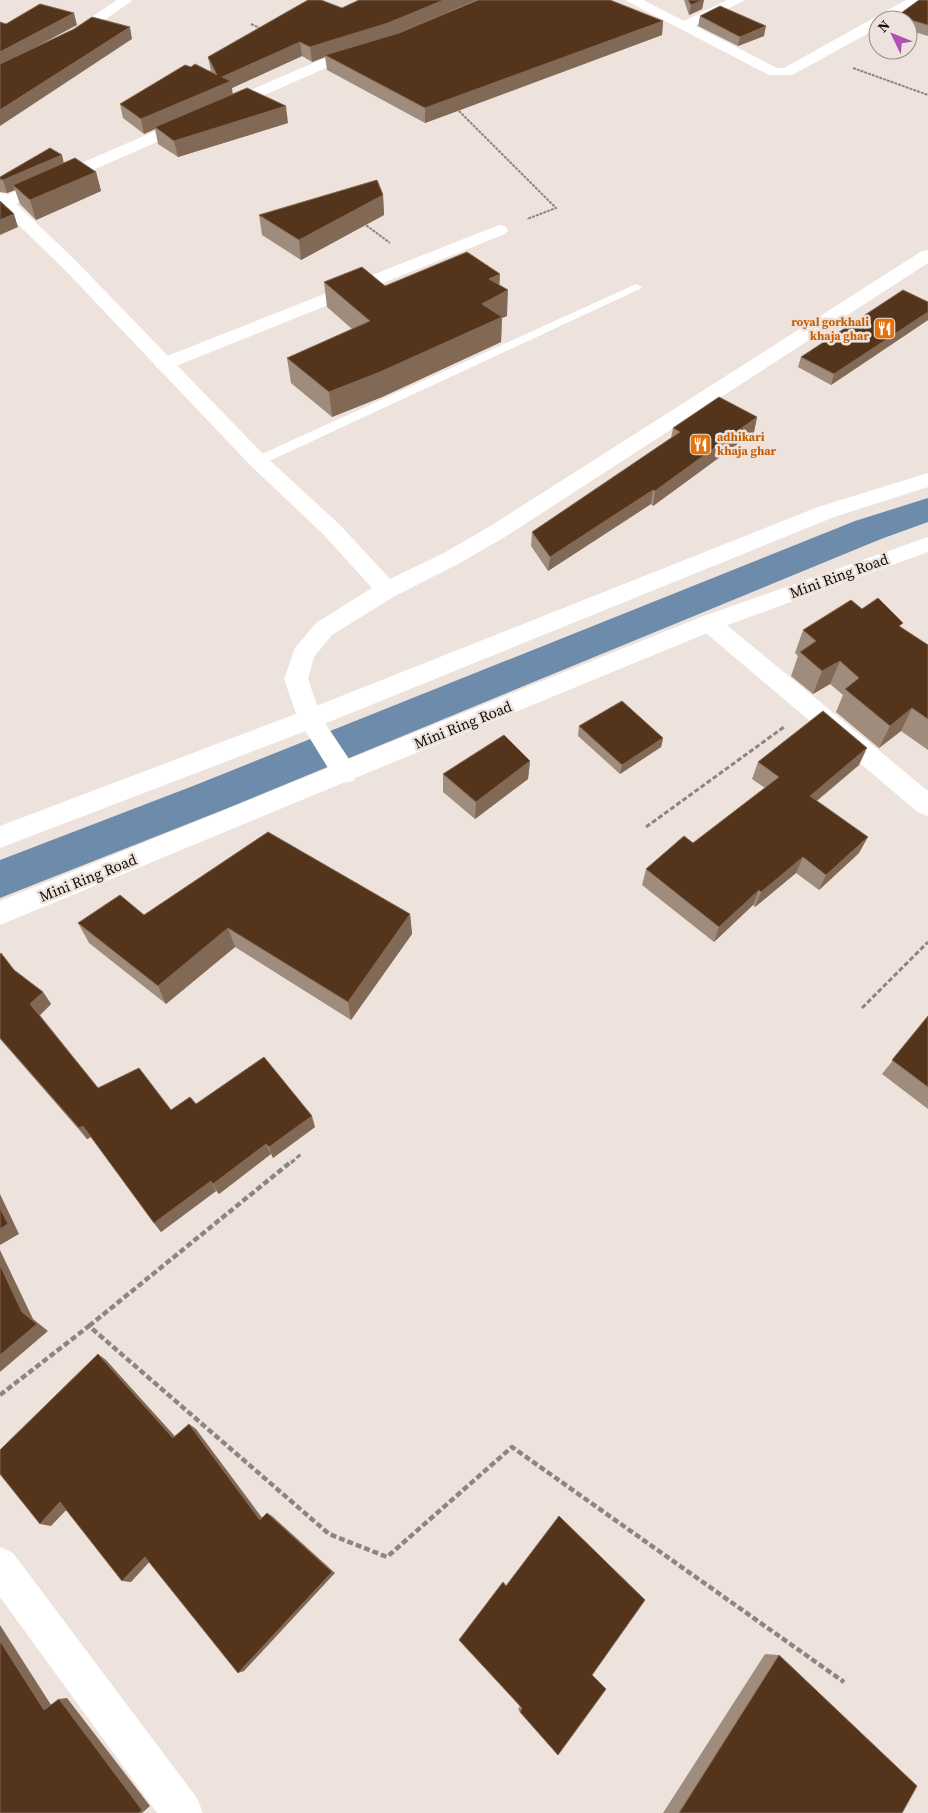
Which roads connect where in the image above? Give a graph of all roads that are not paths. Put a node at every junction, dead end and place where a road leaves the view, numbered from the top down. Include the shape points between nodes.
1 (126, 0) edge
2 (632, 0) edge
3 (738, 0) edge
4 (916, 0) edge
5 (898, 10) edge
6 (685, 25) junction
7 (868, 27) edge
8 (376, 47) edge
9 (0, 74) edge
10 (3, 200) edge
11 (499, 230) road end
12 (928, 255) edge
13 (636, 287) dead end
14 (164, 364) junction
15 (258, 461) junction
16 (928, 480) edge
17 (928, 544) edge
18 (387, 590) junction
19 (709, 623) junction
20 (315, 728) junction
21 (345, 774) junction
22 (928, 806) edge
23 (0, 837) edge
24 (0, 913) edge
25 (0, 1566) edge
26 (182, 1813) edge

1 - 9 street via 71,37
2 - 6 street
3 - 6 street
4 - 5 street
6 - 7 street via 774,72 787,72
8 - 10 street via 330,61
10 - 14 street
11 - 14 street
12 - 18 street via 500,530
13 - 15 lane
14 - 15 street
15 - 18 street via 332,530
16 - 20 street via 826,512
17 - 19 street, Mini Ring Road
18 - 20 street via 324,629 303,654 296,679
19 - 21 street, Mini Ring Road
19 - 22 street
20 - 21 street
20 - 23 street
21 - 24 street, Mini Ring Road
25 - 26 street

